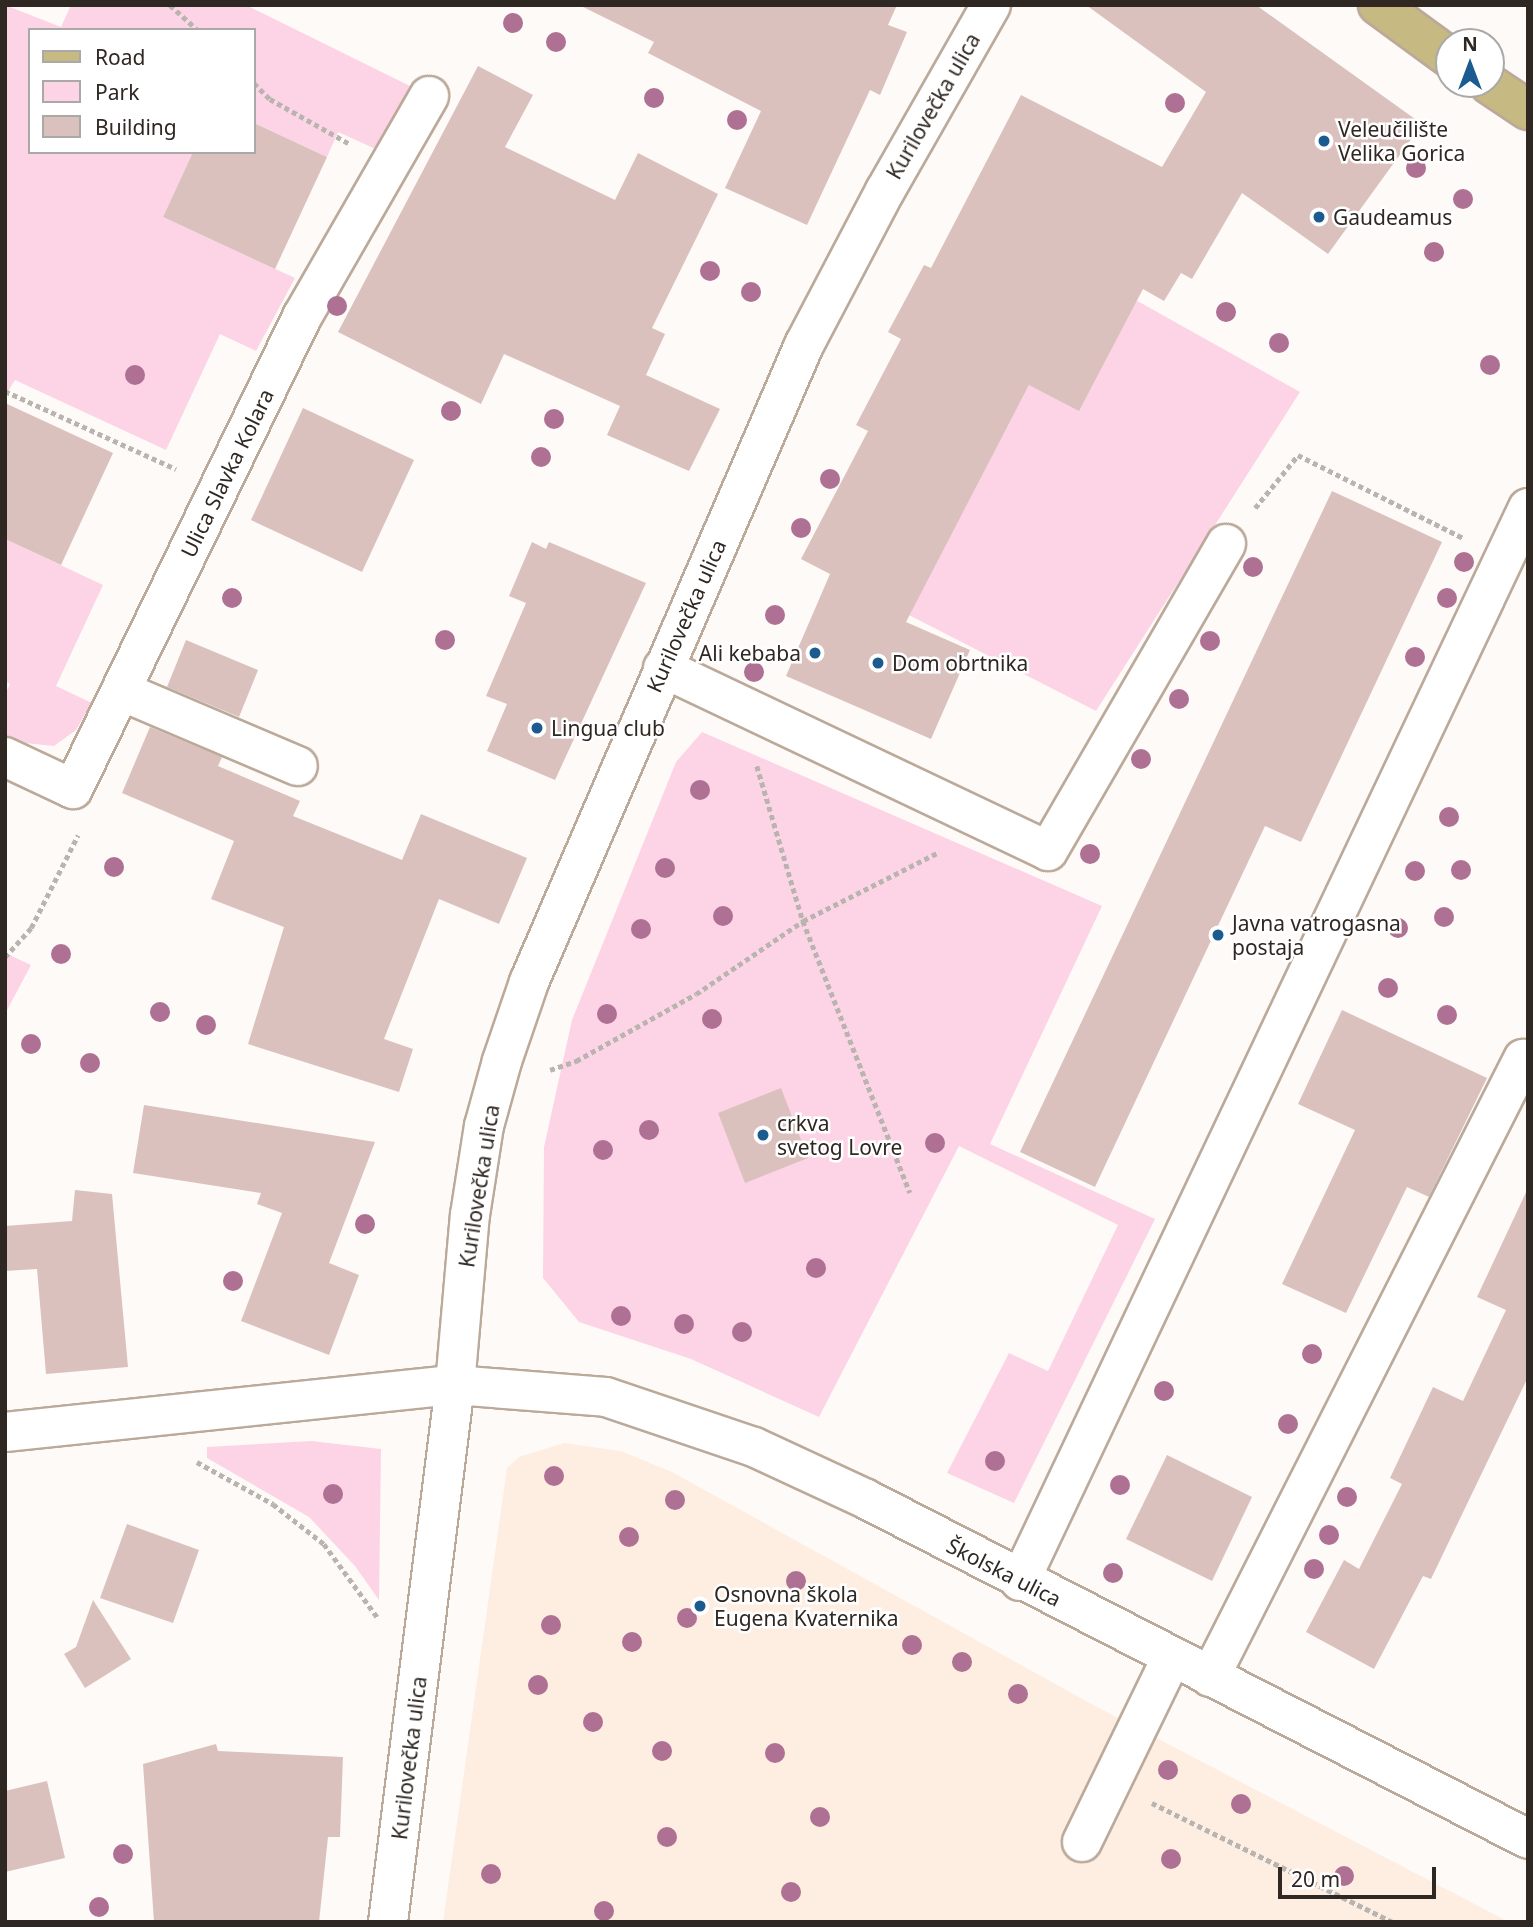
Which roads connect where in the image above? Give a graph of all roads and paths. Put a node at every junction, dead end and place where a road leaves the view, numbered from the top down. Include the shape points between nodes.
1 (170, 5) edge
2 (991, 5) edge
3 (1378, 5) edge
4 (196, 28) edge
5 (1435, 47) edge
6 (256, 85) edge
7 (1505, 95) edge
8 (429, 96) dead end
9 (1528, 110) edge
10 (387, 167) junction
11 (5, 391) edge
12 (221, 485) junction
13 (1528, 508) edge
14 (1226, 544) joint
15 (1504, 559) junction
16 (663, 668) junction
17 (121, 691) junction
18 (5, 757) edge
19 (756, 762) dead end
20 (298, 766) dead end
21 (73, 789) junction
22 (992, 824) junction
23 (803, 921) junction
24 (5, 957) edge
25 (1524, 1059) dead end
26 (550, 1070) dead end
27 (910, 1193) dead end
28 (455, 1385) junction
29 (5, 1432) edge
30 (185, 1455) dead end
31 (1020, 1581) junction
32 (381, 1624) dead end
33 (1172, 1657) junction
34 (1210, 1677) junction
35 (1110, 1782) junction
36 (1528, 1839) edge
37 (1082, 1842) dead end
38 (388, 1922) edge
39 (1393, 1922) edge

1 - 4 path
2 - 16 street, Kurilovečka ulica via 804,345
3 - 5 main road
6 - 10 path via 270,99
7 - 9 main road
8 - 10 street, Ulica Slavka Kolara
10 - 12 street, Ulica Slavka Kolara via 302,317
11 - 12 path
12 - 17 street, Ulica Slavka Kolara
13 - 15 street
14 - 15 path via 1298,455
14 - 22 street via 1048,851
15 - 31 street
16 - 22 street
16 - 28 street, Kurilovečka ulica via 529,982 502,1061 484,1126 470,1215
17 - 20 street
17 - 21 street, Ulica Slavka Kolara
18 - 21 street
19 - 23 path
21 - 24 path via 94,803 31,928
22 - 23 path
23 - 26 path via 695,994 576,1061
23 - 27 path
25 - 34 street
28 - 29 street
28 - 31 street, Školska ulica via 606,1396 661,1412 754,1447 854,1493
28 - 38 street, Kurilovečka ulica
30 - 32 path via 273,1504 324,1544 370,1602
31 - 33 street, Školska ulica
33 - 34 street, Školska ulica
33 - 35 street
34 - 36 street, Školska ulica
35 - 37 street
35 - 39 path

